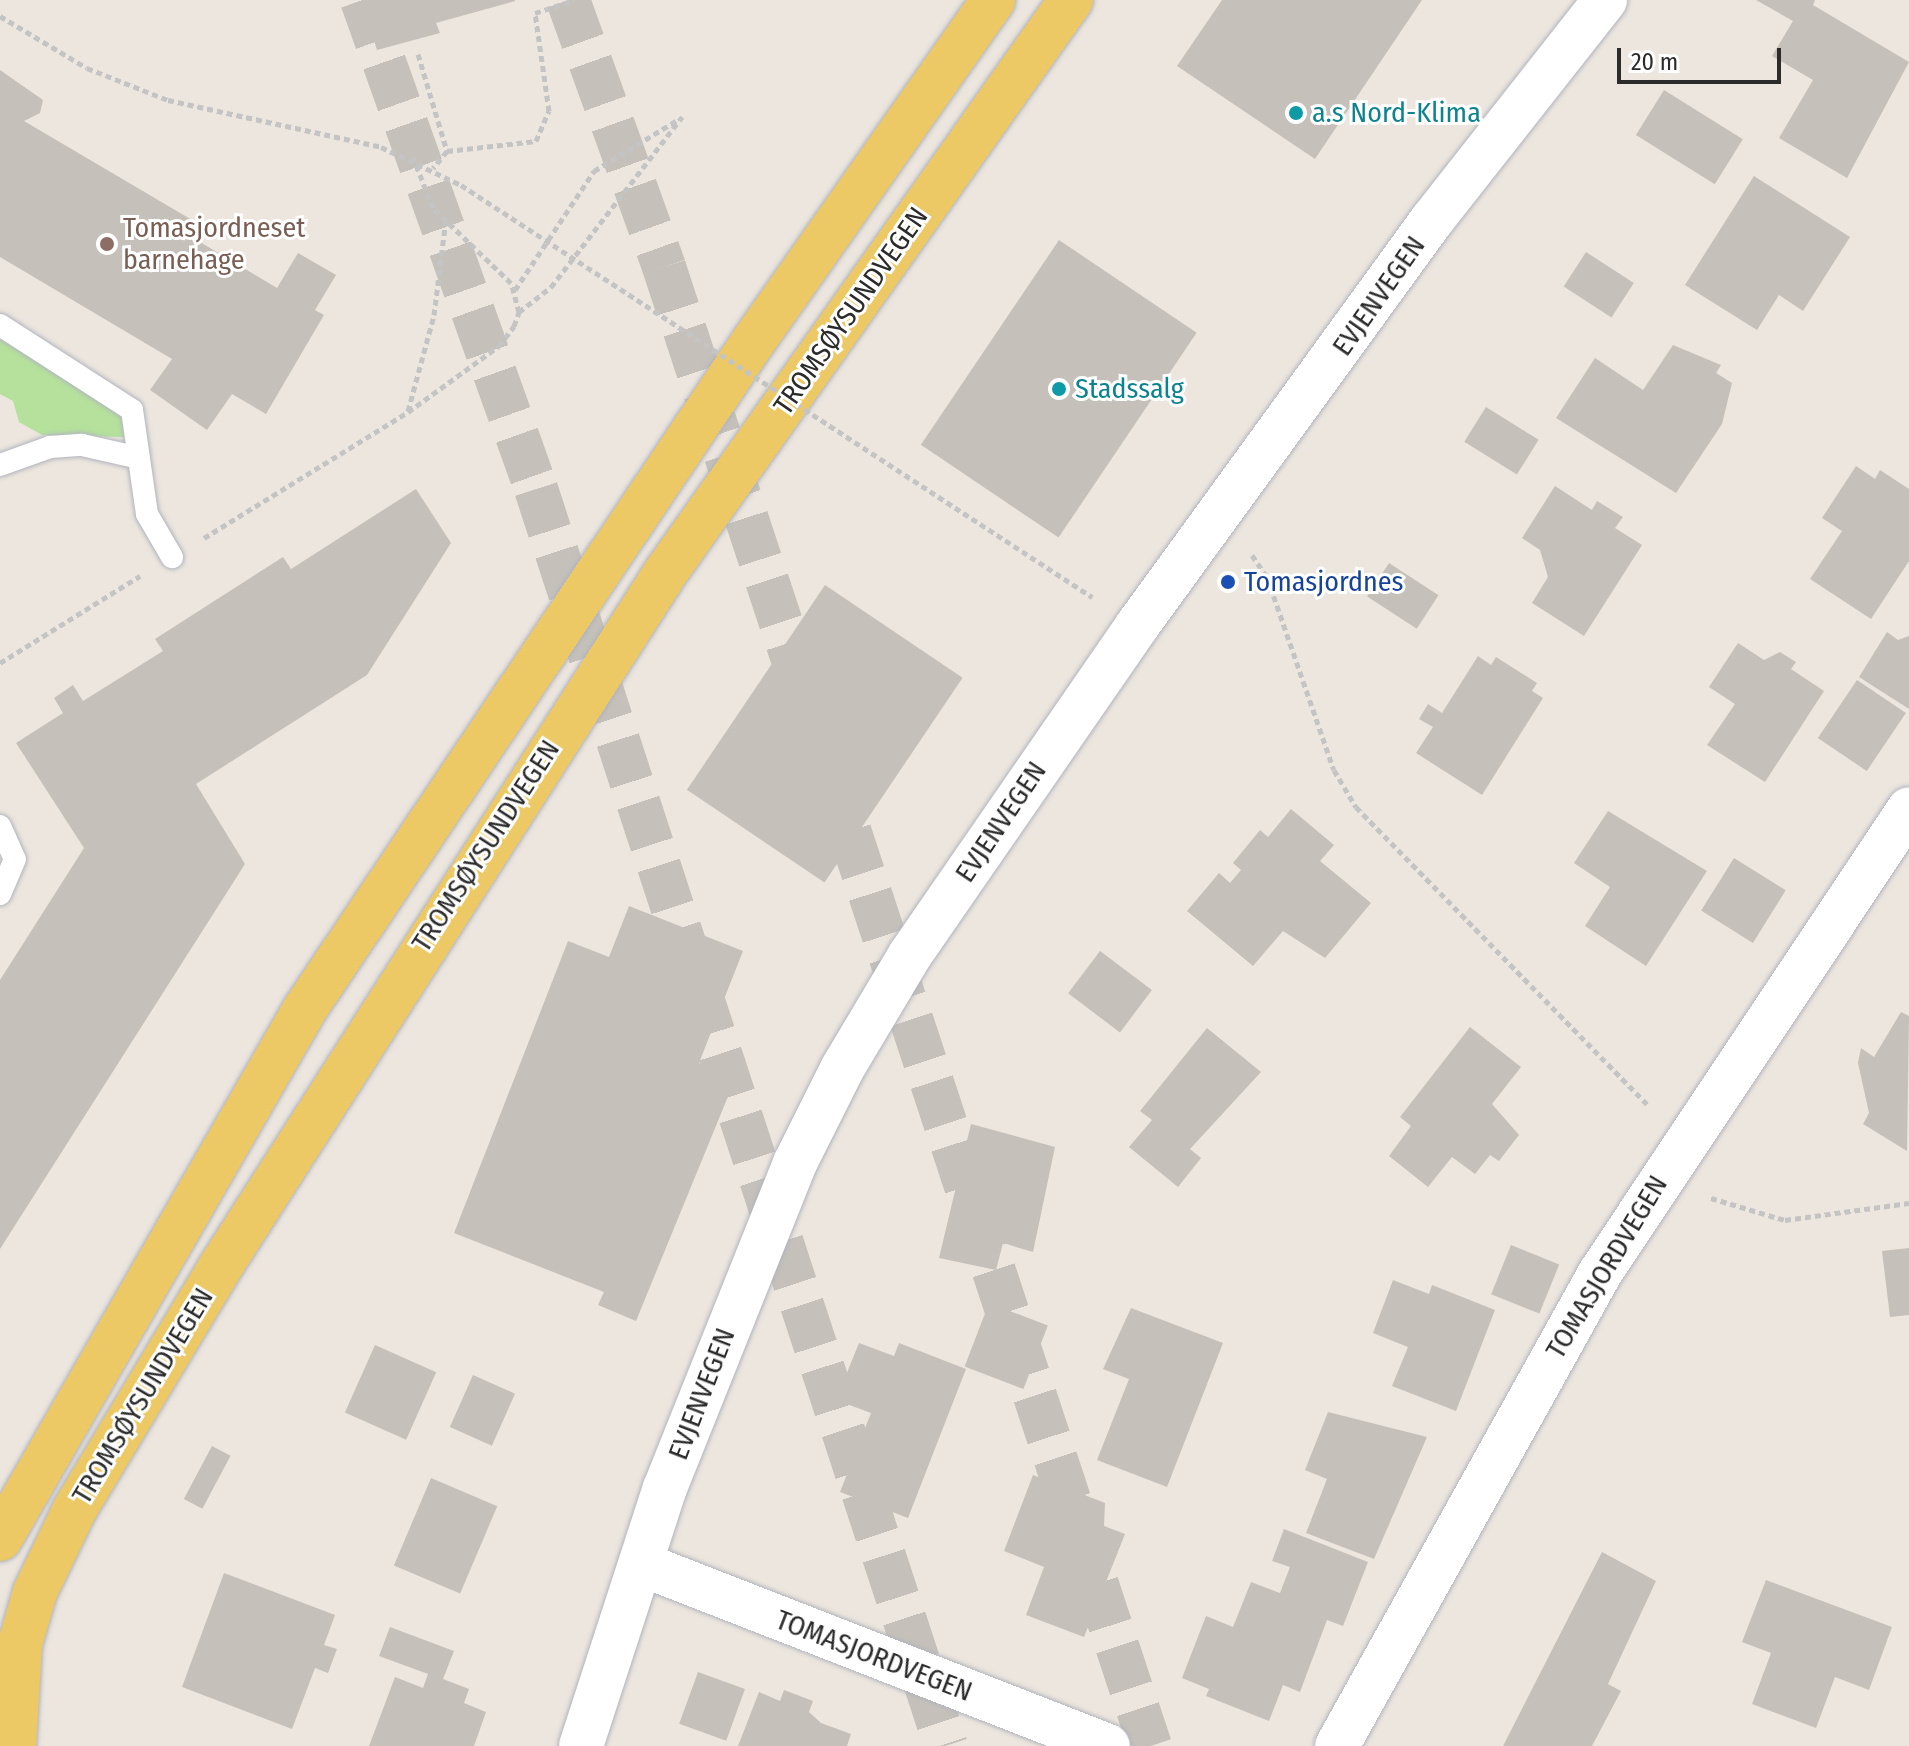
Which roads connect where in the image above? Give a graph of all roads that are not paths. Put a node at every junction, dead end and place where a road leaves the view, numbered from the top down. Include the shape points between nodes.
1 (993, 0) edge
2 (1071, 0) edge
3 (1605, 0) edge
4 (0, 325) edge
5 (139, 458) junction
6 (0, 465) edge
7 (172, 557) road end
8 (1909, 809) edge
9 (0, 826) edge
10 (0, 894) edge
11 (0, 1539) edge
12 (641, 1564) junction
13 (0, 1735) edge
14 (7, 1746) edge
15 (14, 1746) edge
16 (581, 1746) edge
17 (1108, 1746) edge
18 (1337, 1746) edge

1 - 11 main road, TROMSØYSUNDVEGEN via 753,342 305,1009
2 - 15 main road, TROMSØYSUNDVEGEN via 666,572 219,1269 75,1509 35,1592 20,1644
3 - 12 street, EVJENVEGEN via 1432,220 910,955 795,1163
4 - 5 lane via 132,410
5 - 6 lane via 82,445 50,447
5 - 7 lane via 147,514
8 - 18 street, TOMASJORDVEGEN via 1657,1182
9 - 10 lane via 15,859
12 - 16 street, EVJENVEGEN
12 - 17 street, TOMASJORDVEGEN
13 - 14 main road

